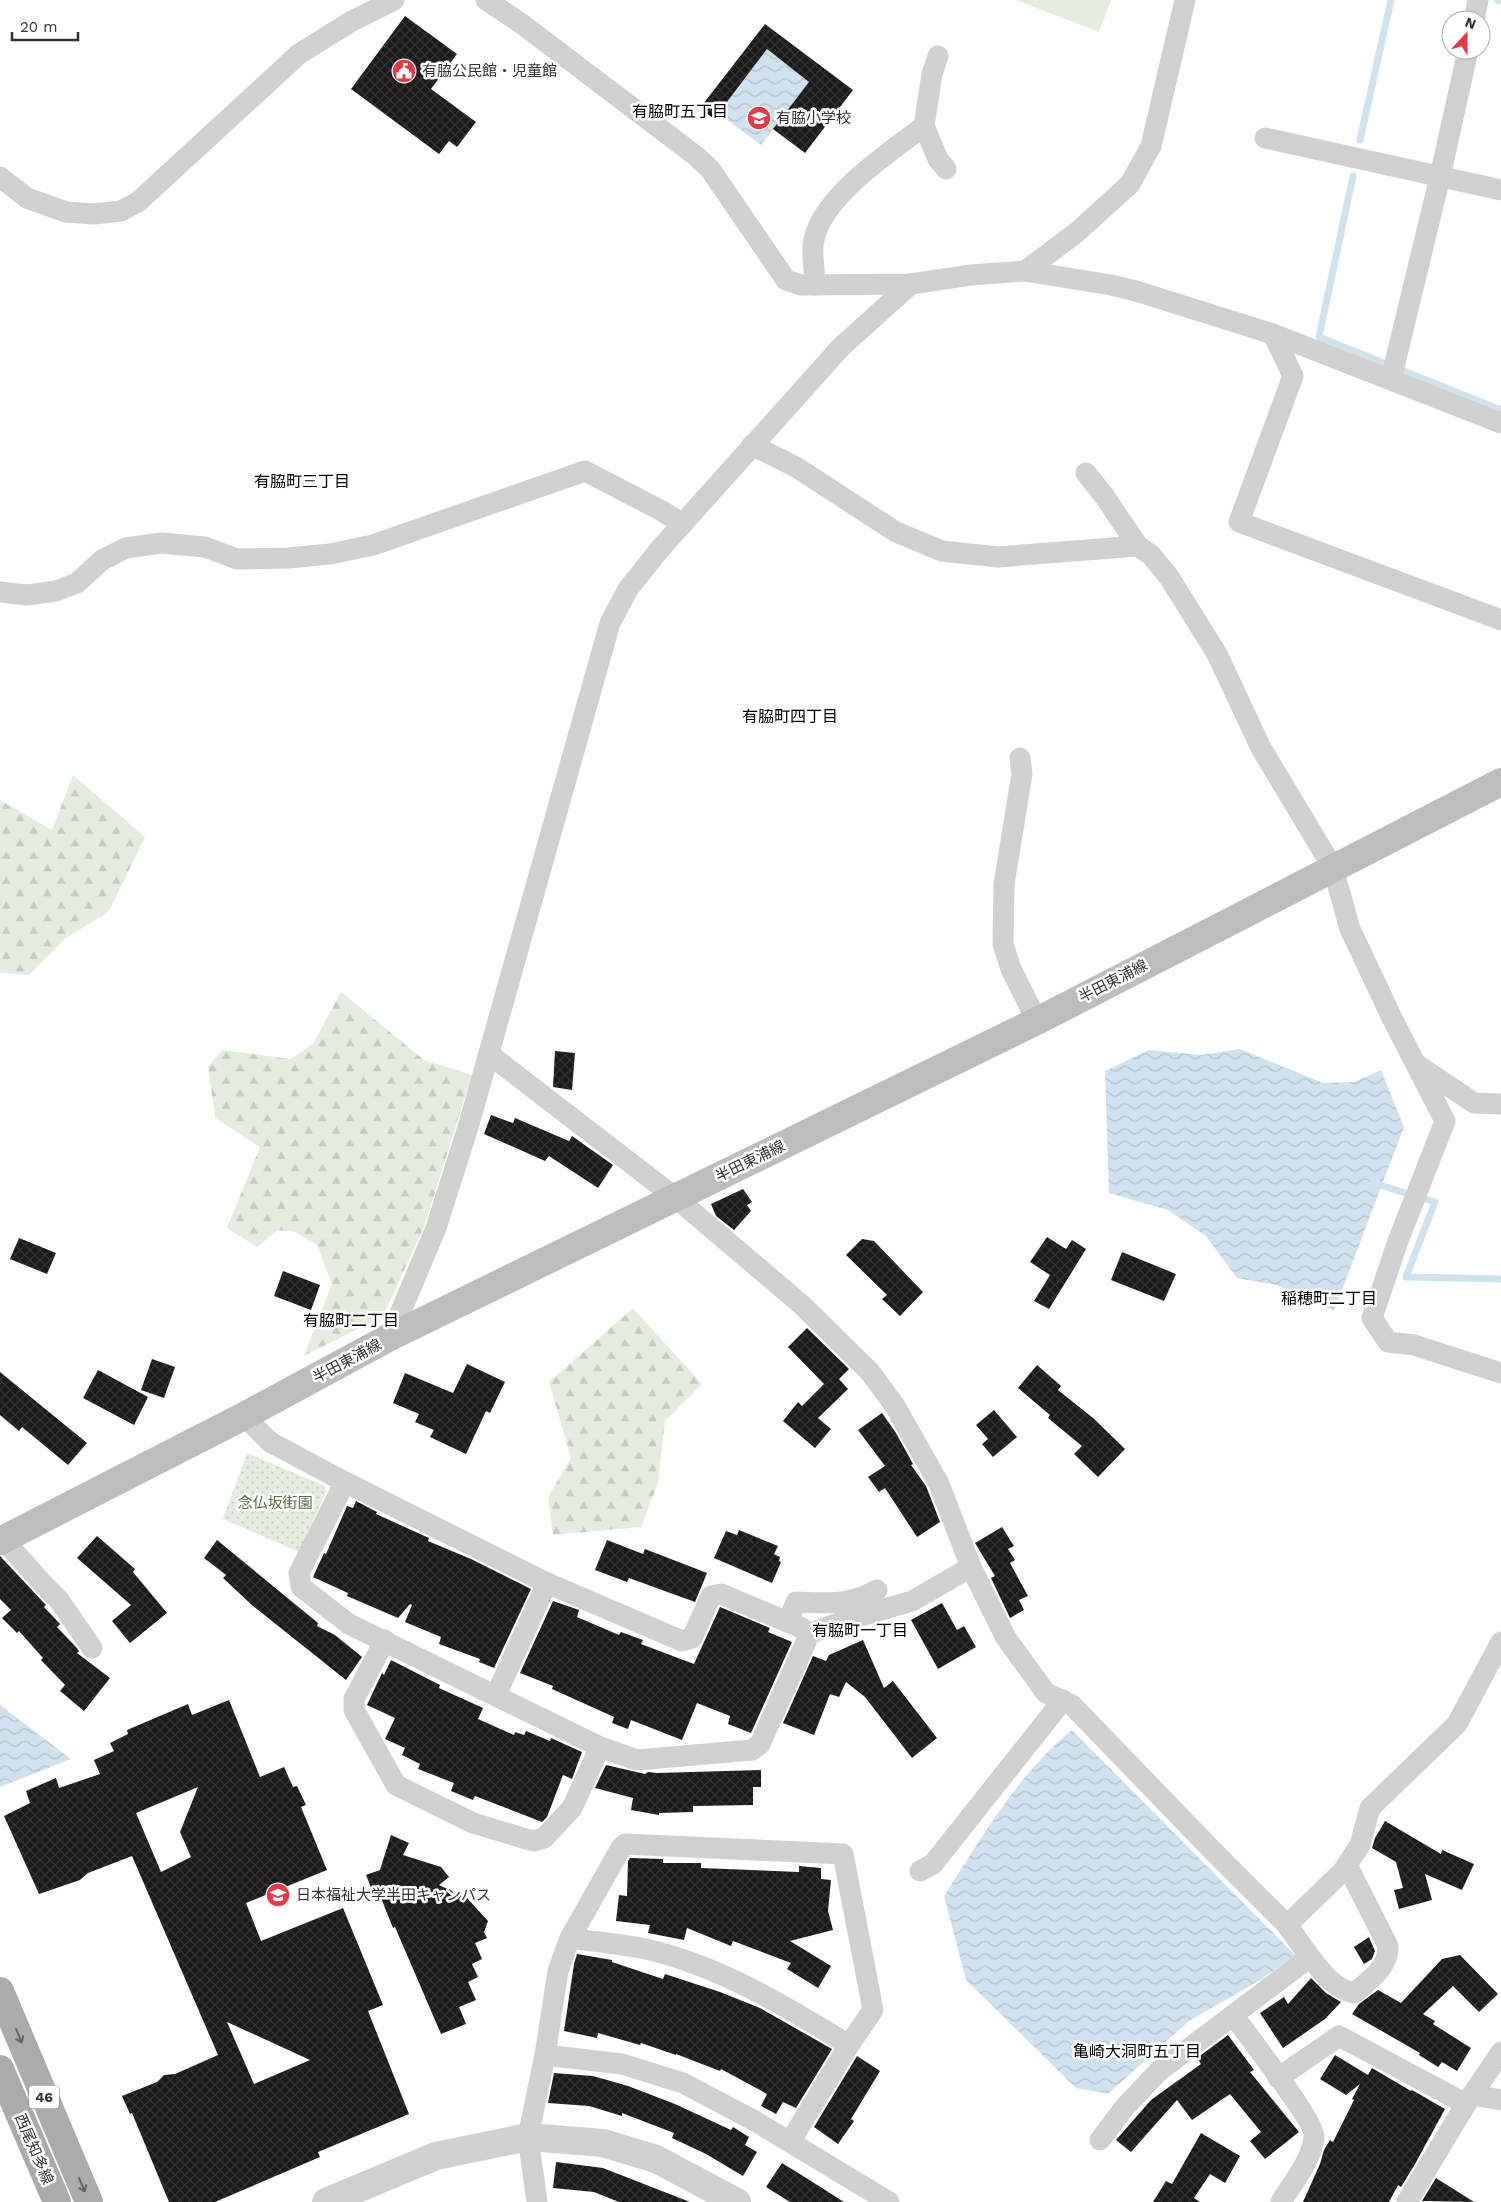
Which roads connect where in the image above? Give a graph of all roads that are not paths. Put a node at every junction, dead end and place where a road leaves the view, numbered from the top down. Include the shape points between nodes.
1 (394, 0) edge
2 (486, 0) edge
3 (1185, 0) edge
4 (938, 56) dead end
5 (1466, 60) edge
6 (924, 126) junction
7 (1265, 138) dead end
8 (946, 169) dead end
9 (0, 177) edge
10 (1440, 177) junction
11 (1501, 190) edge
12 (1025, 271) junction
13 (911, 284) junction
14 (816, 285) junction
15 (1273, 334) junction
16 (1391, 378) junction
17 (1501, 423) edge
18 (752, 445) junction
19 (1086, 473) dead end
20 (683, 524) junction
21 (1138, 546) junction
22 (0, 592) edge
23 (1501, 620) edge
24 (1020, 758) dead end
25 (1501, 782) edge
26 (1333, 868) junction
27 (1037, 1021) junction
28 (489, 1054) junction
29 (1417, 1065) junction
30 (1501, 1104) edge
31 (676, 1198) junction
32 (390, 1337) junction
33 (1501, 1373) edge
34 (244, 1416) junction
35 (345, 1482) junction
36 (2, 1540) edge
37 (971, 1567) junction
38 (547, 1583) junction
39 (878, 1590) dead end
40 (788, 1622) junction
41 (808, 1634) junction
42 (385, 1640) junction
43 (1501, 1642) edge
44 (92, 1648) dead end
45 (496, 1695) junction
46 (1063, 1700) junction
47 (600, 1747) junction
48 (1347, 1865) junction
49 (920, 1871) dead end
50 (1287, 1925) junction
51 (570, 1938) junction
52 (1310, 1957) junction
53 (0, 1991) edge
54 (1233, 2015) junction
55 (849, 2046) junction
56 (1501, 2052) edge
57 (545, 2055) junction
58 (0, 2069) edge
59 (1278, 2078) junction
60 (1469, 2100) junction
61 (1501, 2100) edge
62 (528, 2137) junction
63 (1100, 2140) dead end
64 (790, 2142) junction
65 (57, 2202) edge
66 (89, 2202) edge
67 (326, 2202) edge
68 (536, 2202) edge
69 (737, 2202) edge
70 (889, 2202) edge
71 (1281, 2202) edge
72 (1407, 2202) edge

1 - 9 street via 299,54 138,202 121,211 94,214 66,212 27,198
2 - 14 street via 696,156 710,169 786,280
3 - 12 street via 1151,146 1130,184 1076,232
4 - 6 street
5 - 10 street
6 - 8 street via 938,159
6 - 14 street via 883,156 837,198 820,222 813,246
7 - 10 street
10 - 11 street
10 - 16 street
12 - 13 street
12 - 15 street via 1136,291
13 - 14 street
13 - 18 street via 841,348
15 - 16 street
15 - 23 street via 1293,376 1239,522
16 - 17 street
18 - 20 street
18 - 21 street via 796,467 896,532 942,551 998,557
19 - 21 street
20 - 22 street via 585,471 373,545 330,554 237,558 205,547 161,543 126,548 102,560 77,583 56,591 27,595
20 - 28 street via 628,590 610,623
21 - 26 street via 1151,554 1169,577 1217,654 1261,748
24 - 27 street via 1022,774 1004,884 1003,944
25 - 26 main road, 半田東浦線
26 - 27 main road, 半田東浦線
26 - 29 street via 1350,929
27 - 31 main road, 半田東浦線
28 - 31 street
28 - 32 street via 436,1228
29 - 30 street via 1474,1103
29 - 33 street via 1444,1121 1372,1318 1388,1342 1414,1346
31 - 32 main road, 半田東浦線
31 - 37 street via 802,1305 870,1372 895,1406 939,1484
32 - 34 main road, 半田東浦線
34 - 35 street via 270,1442
34 - 36 main road, 半田東浦線
35 - 38 street
35 - 42 street via 299,1573 301,1587 349,1624
36 - 44 street via 59,1600
37 - 41 street via 912,1601
37 - 46 street via 1006,1638 1046,1693
38 - 40 street via 682,1641 692,1638 711,1596 720,1594
38 - 45 street
39 - 40 street via 858,1600 796,1602
40 - 41 street
41 - 47 street via 760,1744 752,1750 637,1760
42 - 45 street
42 - 47 street via 354,1699 354,1710 396,1785 473,1823 533,1841 544,1838 572,1808
43 - 48 street via 1457,1724 1370,1808 1360,1845
45 - 47 street
46 - 49 street via 933,1864
46 - 50 street via 1072,1705
48 - 50 street
48 - 52 street via 1388,1946 1388,1956 1375,1976 1354,1993 1341,1990
50 - 52 street
51 - 55 street via 646,1950 713,1971 776,2000
51 - 55 street via 625,1844 843,1854 873,2010
51 - 57 street via 558,1971
52 - 54 street
53 -> 66 main road, 西尾知多線 / 46
54 - 59 street
54 - 63 street via 1160,2071 1124,2108
55 - 64 street
56 - 60 street
57 - 62 street
57 - 64 street via 622,2064 683,2083
58 - 65 main road, 西尾知多線 / 46
59 - 60 street via 1339,2036
59 - 71 street via 1315,2134 1311,2151
60 - 61 street
60 - 72 street
62 - 67 street via 436,2156
62 - 68 street
62 - 69 street via 604,2143 656,2159
64 - 70 street

